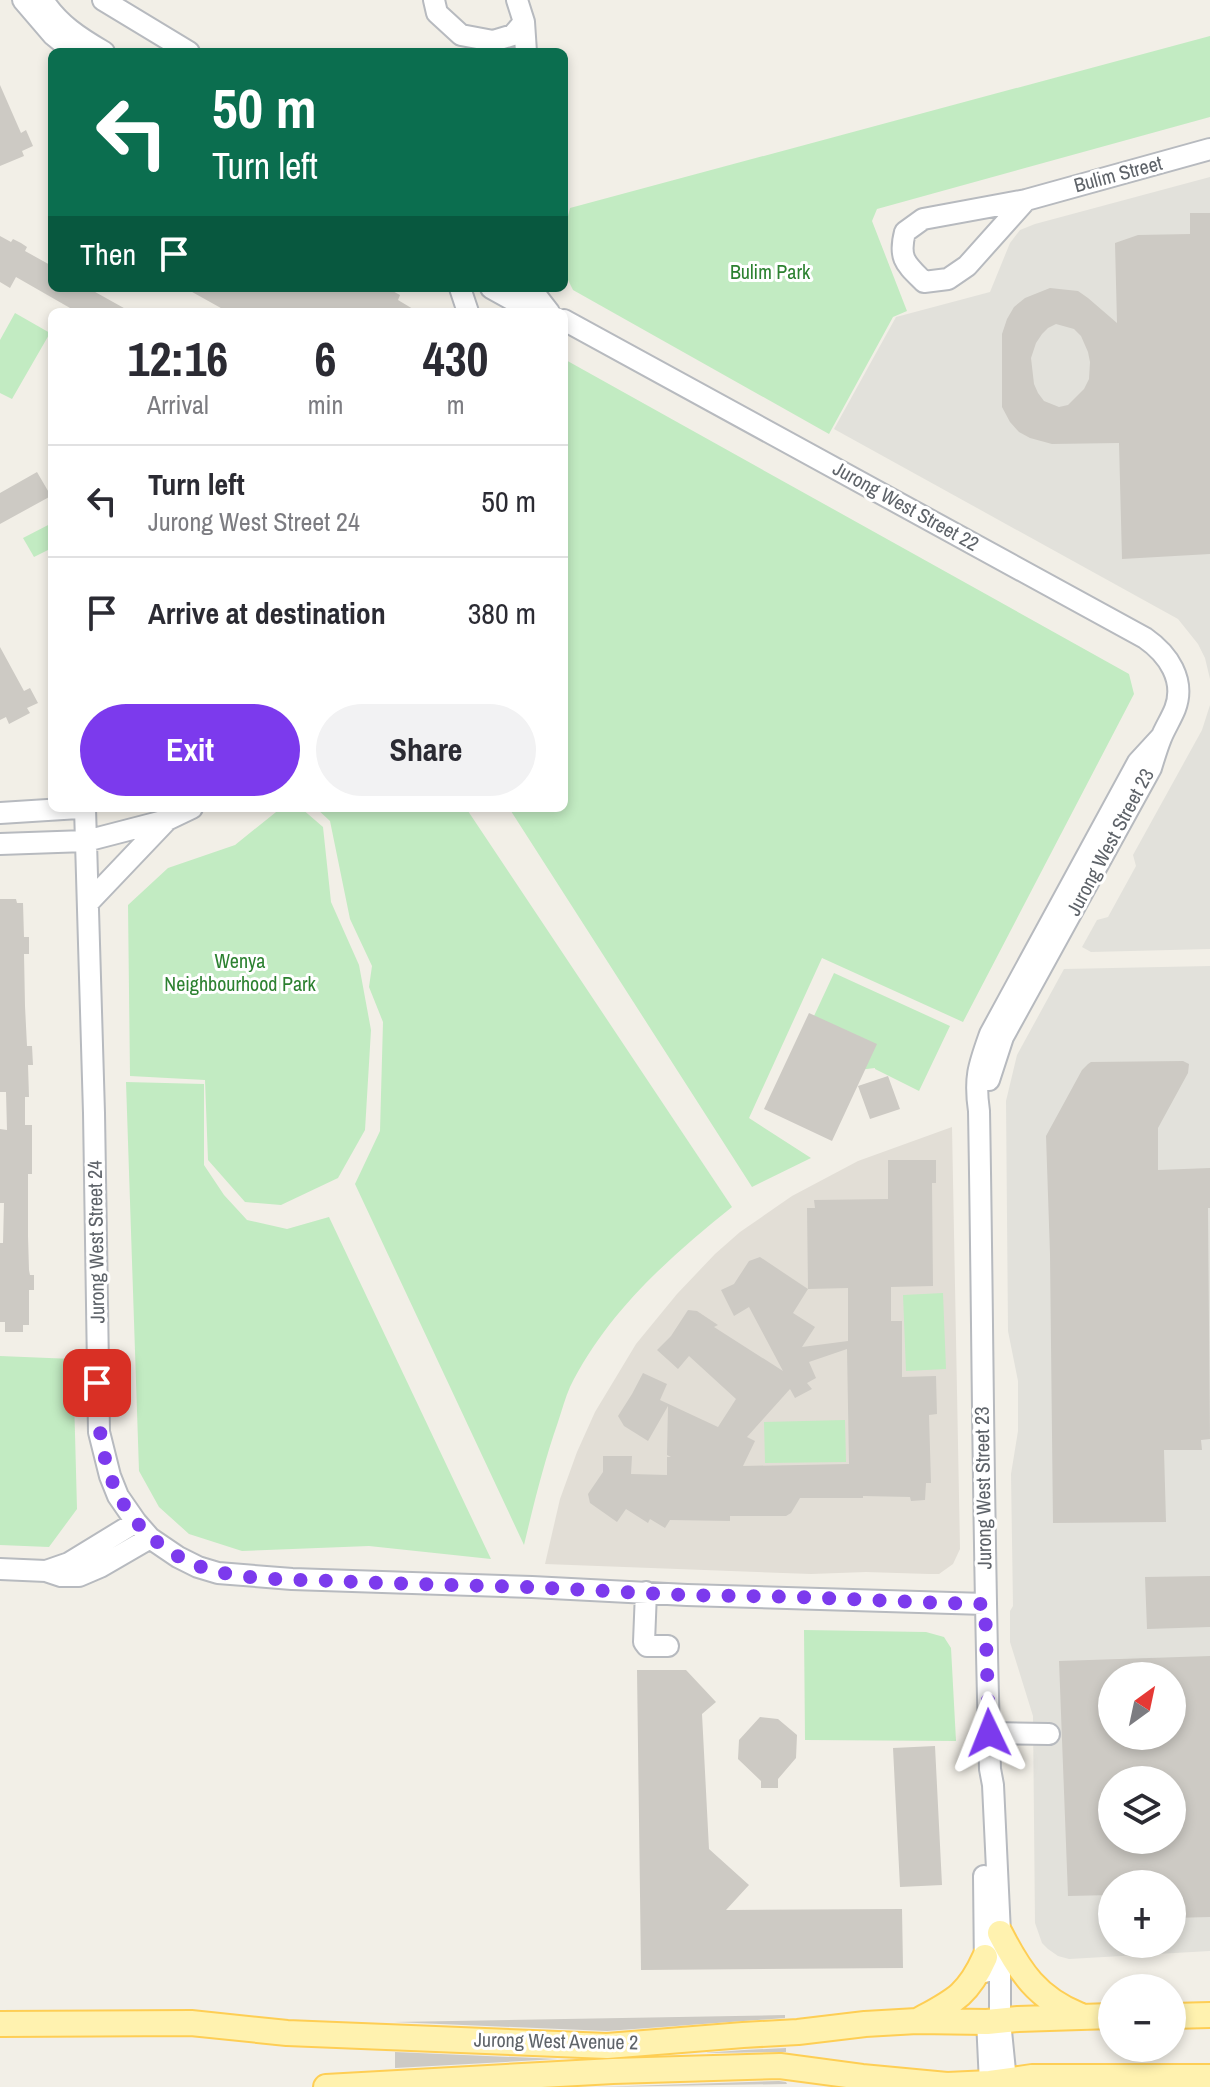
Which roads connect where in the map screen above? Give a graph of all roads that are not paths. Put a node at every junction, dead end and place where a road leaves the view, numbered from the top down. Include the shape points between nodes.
1 (23, 0) edge
2 (43, 0) edge
3 (103, 0) edge
4 (434, 0) edge
5 (517, 0) edge
6 (524, 22) junction
7 (497, 46) edge
8 (69, 48) edge
9 (97, 48) edge
10 (182, 48) edge
11 (526, 48) edge
12 (1210, 149) edge
13 (1026, 200) junction
14 (498, 295) edge
15 (529, 297) edge
16 (568, 322) edge
17 (1161, 737) joint
18 (48, 810) edge
19 (82, 812) edge
20 (184, 812) edge
21 (0, 813) edge
22 (167, 820) junction
23 (86, 841) junction
24 (0, 844) edge
25 (88, 903) junction
26 (143, 1530) junction
27 (0, 1569) edge
28 (646, 1592) junction
29 (985, 1604) junction
30 (668, 1646) dead end
31 (989, 1733) junction
32 (1049, 1734) dead end
33 (990, 1769) junction
34 (1000, 1933) junction
35 (985, 1957) junction
36 (1210, 2015) edge
37 (1081, 2016) junction
38 (1098, 2016) edge
39 (1186, 2016) edge
40 (917, 2021) junction
41 (994, 2022) junction
42 (0, 2024) edge
43 (1210, 2077) edge
44 (998, 2082) junction
45 (326, 2087) edge

1 - 8 street
2 - 9 street via 59,21
3 - 10 street
4 - 7 street via 437,13 461,35
5 - 6 street
6 - 7 street
6 - 11 street
12 - 13 street, Bulim Street
13 - 13 street, Bulim Street via 967,266 948,279 924,282 907,265 901,248 905,232 923,219
14 - 15 street
16 - 17 street, Jurong West Street 22 via 1158,647 1176,675 1178,691
17 - 29 street, Jurong West Street 23 via 1138,762 979,1063
18 - 21 street
19 - 23 street, Jurong West Street 24
20 - 22 street
22 - 23 street
22 - 25 street
23 - 24 street
23 - 25 street, Jurong West Street 24
25 - 26 street, Jurong West Street 24 via 98,1422 118,1496
26 - 27 street via 88,1574
26 - 28 street, Jurong West Street 24 via 178,1557 218,1573
28 - 29 street, Jurong West Street 24
28 - 30 street via 644,1642
29 - 31 street, Jurong West Street 23
31 - 32 street
31 - 33 street, Jurong West Street 23
33 - 34 street, Jurong West Street 23
33 - 35 street, Jurong West Street 23 via 984,1787
34 - 37 main road via 1035,1988
34 - 41 street, Jurong West Street 23
35 - 40 main road via 966,1991
35 - 41 street, Jurong West Street 23
36 - 39 main road
37 - 38 main road, Jurong West Avenue 2
37 - 41 main road, Jurong West Avenue 2
40 - 41 main road, Jurong West Avenue 2
40 - 42 main road, Jurong West Avenue 2 via 607,2046 287,2033 191,2023
41 - 44 street, Jurong West Street 23
43 - 44 main road, Jurong West Avenue 2 via 1032,2077
44 - 45 main road, Jurong West Avenue 2 via 947,2085 780,2066

